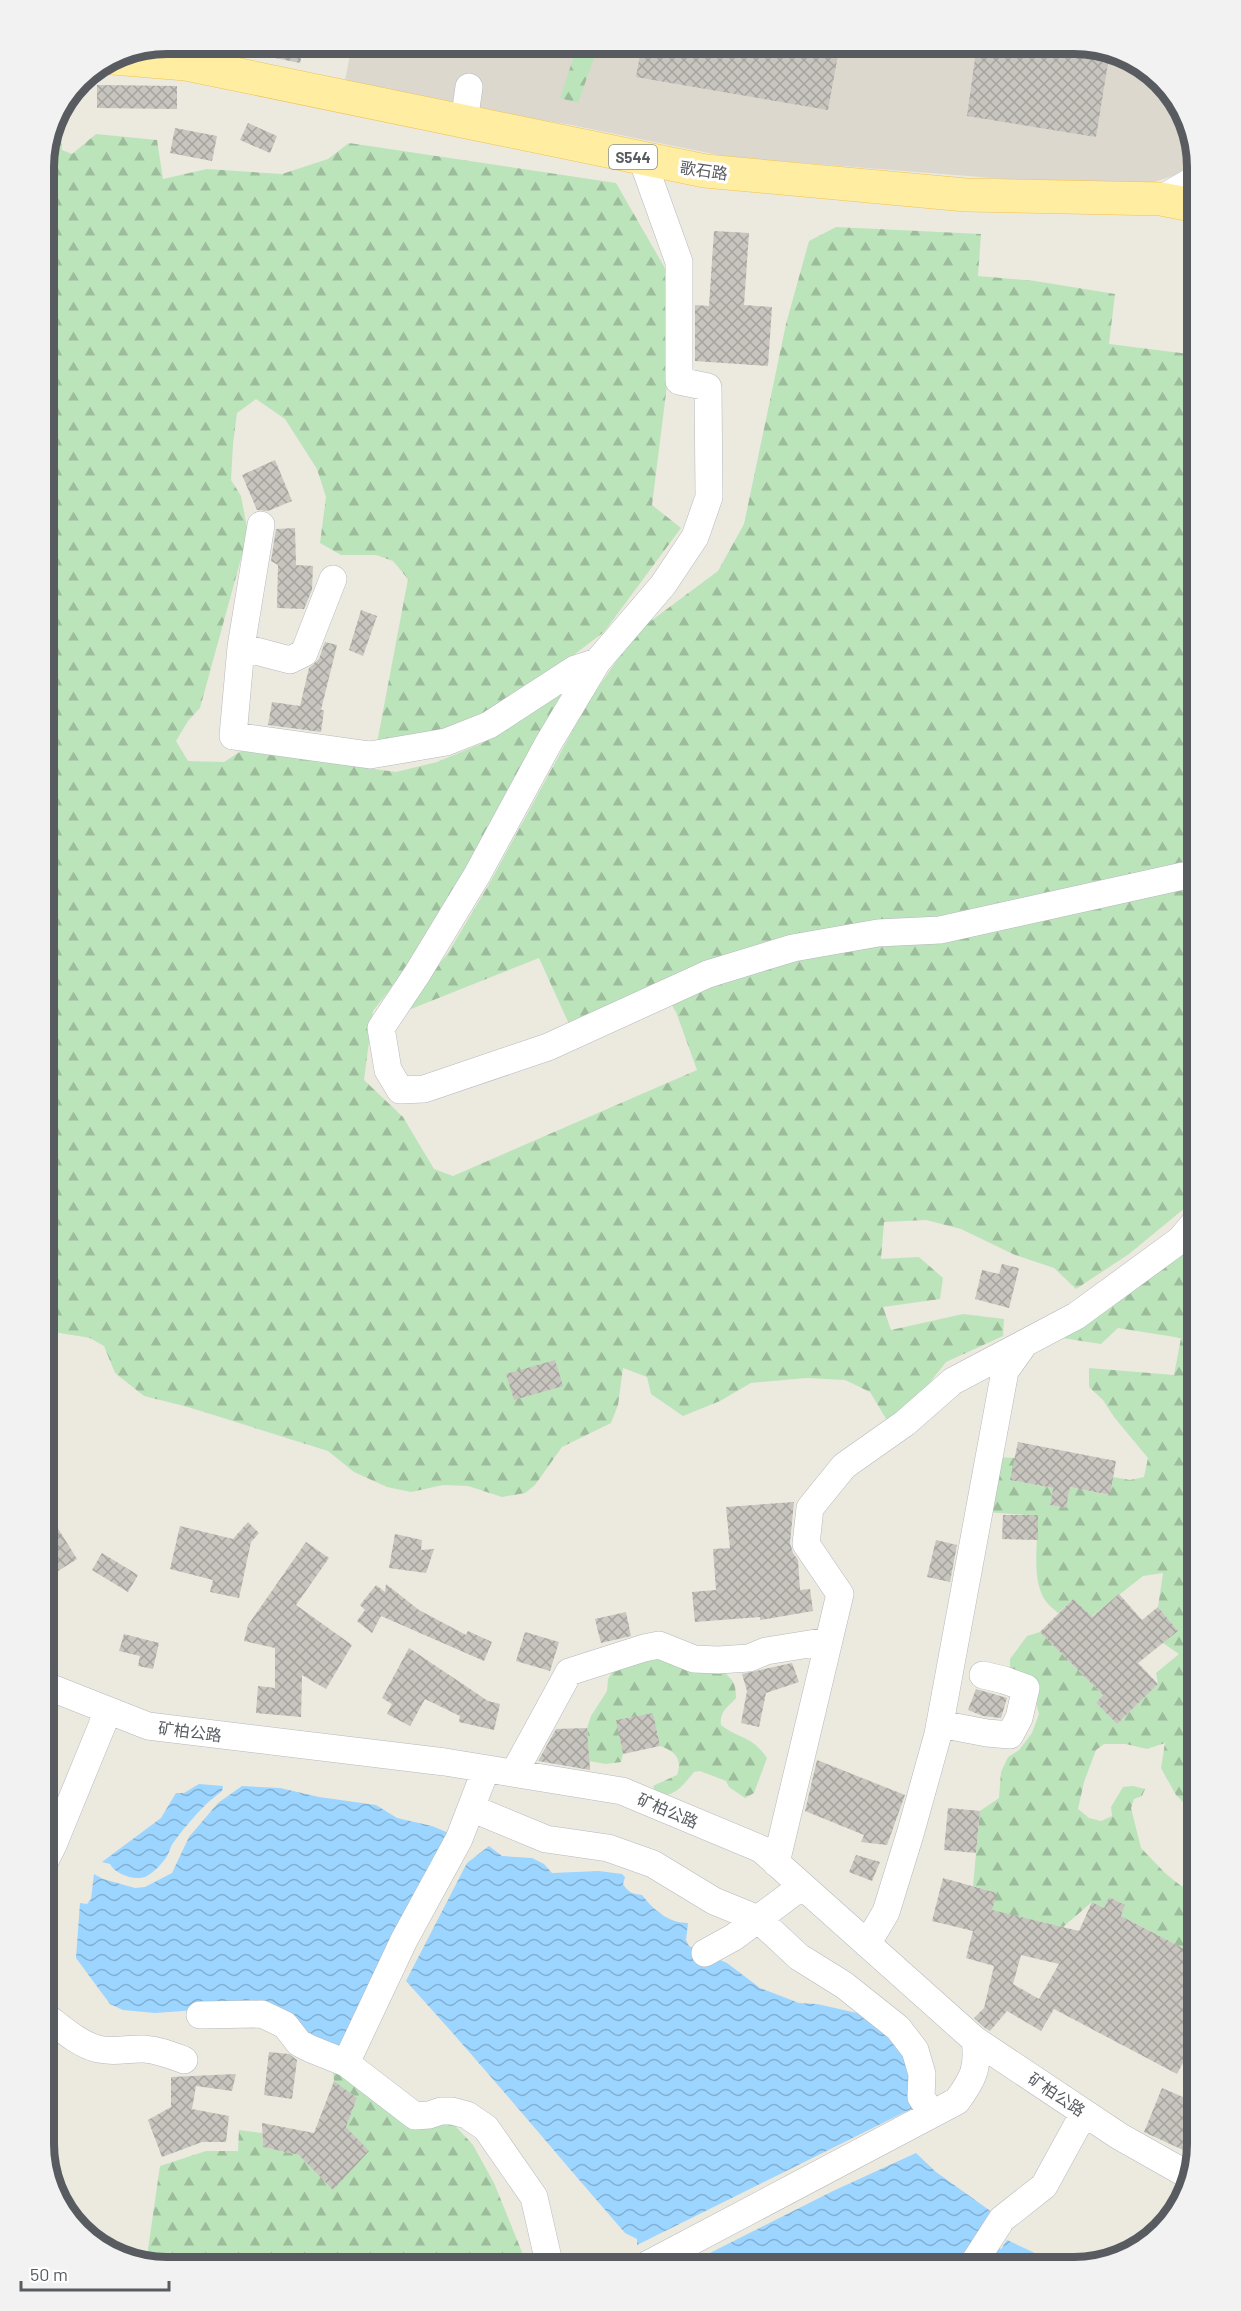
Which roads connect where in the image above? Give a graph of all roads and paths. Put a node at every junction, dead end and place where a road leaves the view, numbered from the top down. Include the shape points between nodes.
1 (134, 59) edge
2 (469, 87) dead end
3 (464, 122) junction
4 (642, 159) junction
5 (1187, 184) edge
6 (1161, 198) junction
7 (1187, 204) edge
8 (261, 525) dead end
9 (333, 579) dead end
10 (241, 647) junction
11 (597, 662) junction
12 (1183, 876) dead end
13 (1187, 1232) edge
14 (1026, 1341) junction
15 (828, 1641) junction
16 (982, 1675) dead end
17 (54, 1689) edge
18 (108, 1711) junction
19 (940, 1724) junction
20 (486, 1769) junction
21 (514, 1773) junction
22 (471, 1808) junction
23 (54, 1839) edge
24 (776, 1863) junction
25 (802, 1886) junction
26 (758, 1919) junction
27 (867, 1944) junction
28 (705, 1953) dead end
29 (930, 2000) junction
30 (200, 2015) dead end
31 (891, 2022) junction
32 (54, 2023) edge
33 (975, 2040) junction
34 (184, 2060) dead end
35 (346, 2063) junction
36 (1084, 2113) junction
37 (932, 2114) junction
38 (1183, 2172) edge
39 (548, 2257) edge
40 (662, 2257) edge
41 (977, 2257) edge

1 - 3 main road, 歌石路 / S544 via 186,64
2 - 3 street
3 - 4 main road, 歌石路 / S544
4 - 6 main road, 歌石路 / S544 via 705,171 966,195
4 - 11 street via 679,262 679,381 708,387 709,497 696,537 663,585
5 - 6 street
6 - 7 main road, S544
8 - 10 street
9 - 10 street via 304,653 290,660
10 - 11 street via 233,736 370,755 446,742 489,725 575,669
11 - 12 street via 471,885 381,1028 388,1070 400,1090 424,1089 548,1047 708,974 793,948 878,933 940,930
13 - 14 street via 1076,1316
14 - 15 street via 953,1381 905,1423 844,1466 810,1508 806,1544 840,1594
14 - 19 street via 1005,1371
15 - 21 street via 766,1651 749,1658 718,1660 694,1659 659,1645 569,1672
15 - 24 street
16 - 19 street via 1026,1688 1019,1718 1010,1735
17 - 18 street, 矿柏公路
18 - 20 street, 矿柏公路 via 148,1726
18 - 23 street
19 - 27 street via 886,1912
20 - 21 street, 矿柏公路
20 - 22 street
21 - 24 street, 矿柏公路 via 622,1791 761,1850
22 - 26 street via 546,1839 608,1848 653,1864 714,1901
22 - 35 street
24 - 25 street, 矿柏公路
25 - 26 street
25 - 27 street, 矿柏公路
26 - 28 street
26 - 31 street via 798,1957 844,1984
27 - 29 street, 矿柏公路
29 - 31 street
29 - 33 street, 矿柏公路
30 - 35 street via 262,2014 285,2025 299,2043
31 - 37 street via 915,2050 922,2074 921,2097
32 - 34 street via 97,2049 161,2051
33 - 36 street, 矿柏公路
33 - 37 street via 978,2060 972,2082 957,2102
35 - 39 street via 415,2116 452,2111 467,2115 486,2128 534,2198
36 - 38 street, 矿柏公路
36 - 41 street via 1044,2186 1002,2219
37 - 40 street

